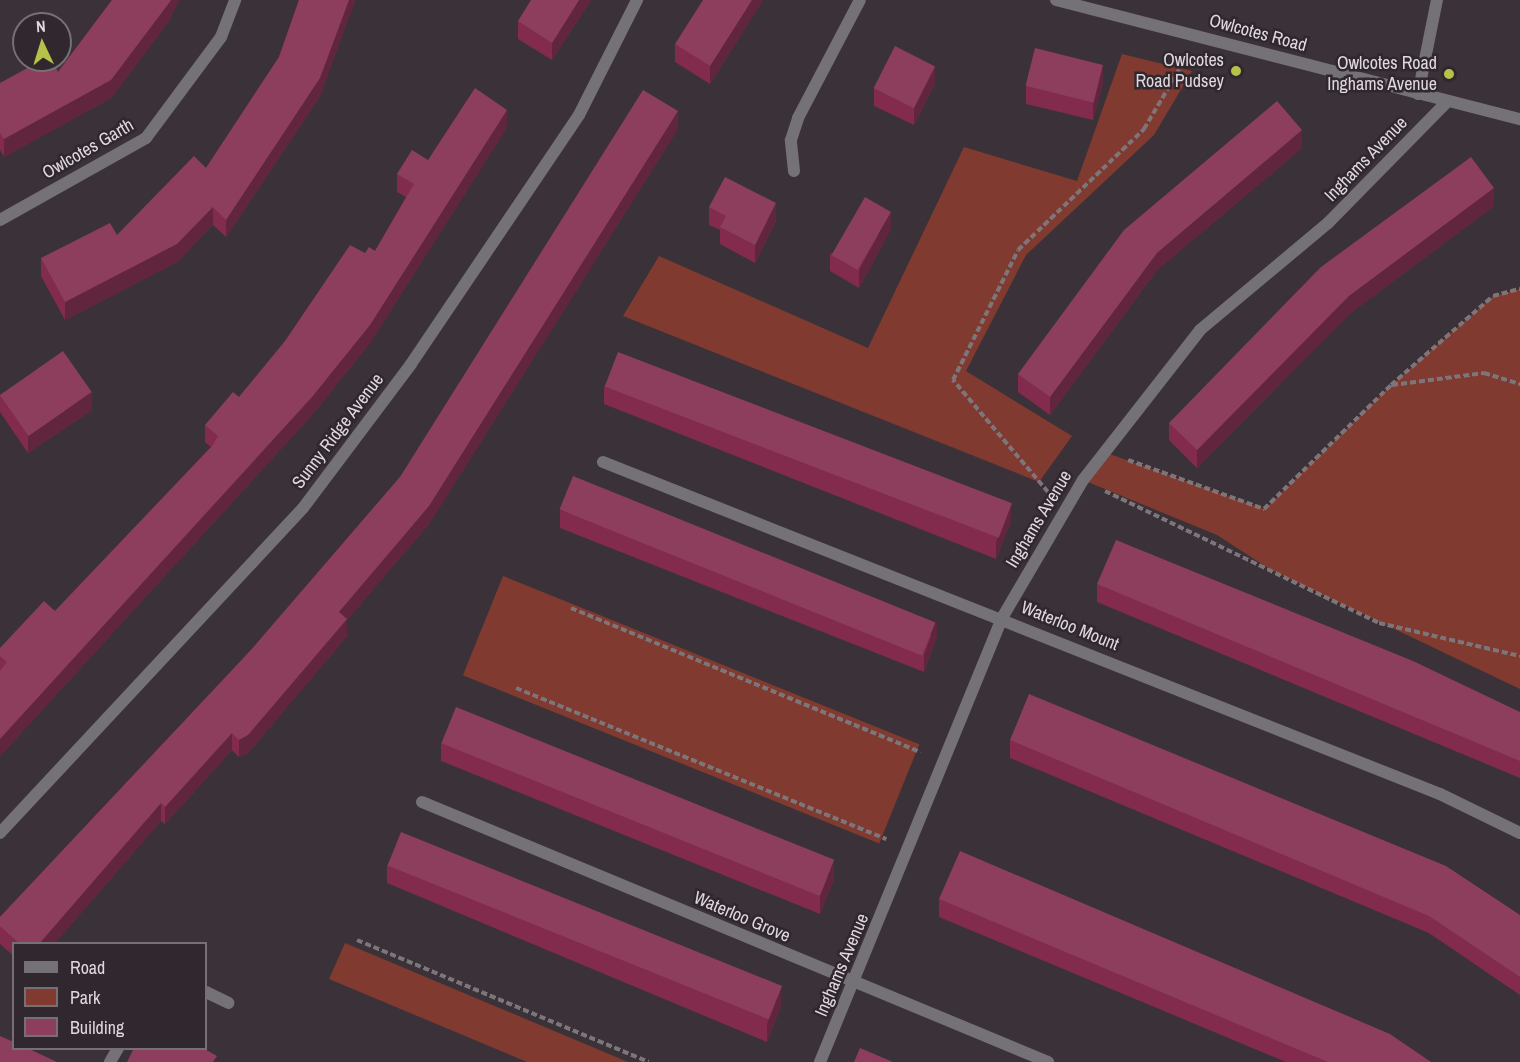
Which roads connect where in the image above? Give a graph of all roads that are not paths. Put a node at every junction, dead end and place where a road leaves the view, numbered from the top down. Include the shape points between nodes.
1 (236, 0) edge
2 (637, 0) edge
3 (860, 0) edge
4 (1056, 0) edge
5 (1437, 0) edge
6 (1419, 94) junction
7 (1448, 101) junction
8 (1520, 119) edge
9 (794, 171) dead end
10 (0, 220) edge
11 (603, 462) dead end
12 (1002, 618) junction
13 (422, 802) dead end
14 (0, 833) edge
15 (1520, 833) edge
16 (855, 983) junction
17 (207, 992) edge
18 (229, 1003) dead end
19 (820, 1062) edge
20 (1048, 1062) edge

1 - 10 street, Owlcotes Garth via 221,37 146,138
2 - 14 street, Sunny Ridge Avenue via 579,115 411,364 303,508
3 - 9 street via 798,118 791,140
4 - 6 street, Owlcotes Road
5 - 6 street
6 - 7 street, Owlcotes Road
7 - 8 street, Owlcotes Road
7 - 12 street, Inghams Avenue via 1328,223 1200,330 1083,480
11 - 12 street, Waterloo Mount
12 - 15 street, Waterloo Mount via 1440,794
12 - 16 street, Inghams Avenue
13 - 16 street, Waterloo Grove
16 - 19 street, Inghams Avenue
16 - 20 street, Waterloo Grove
17 - 18 street

